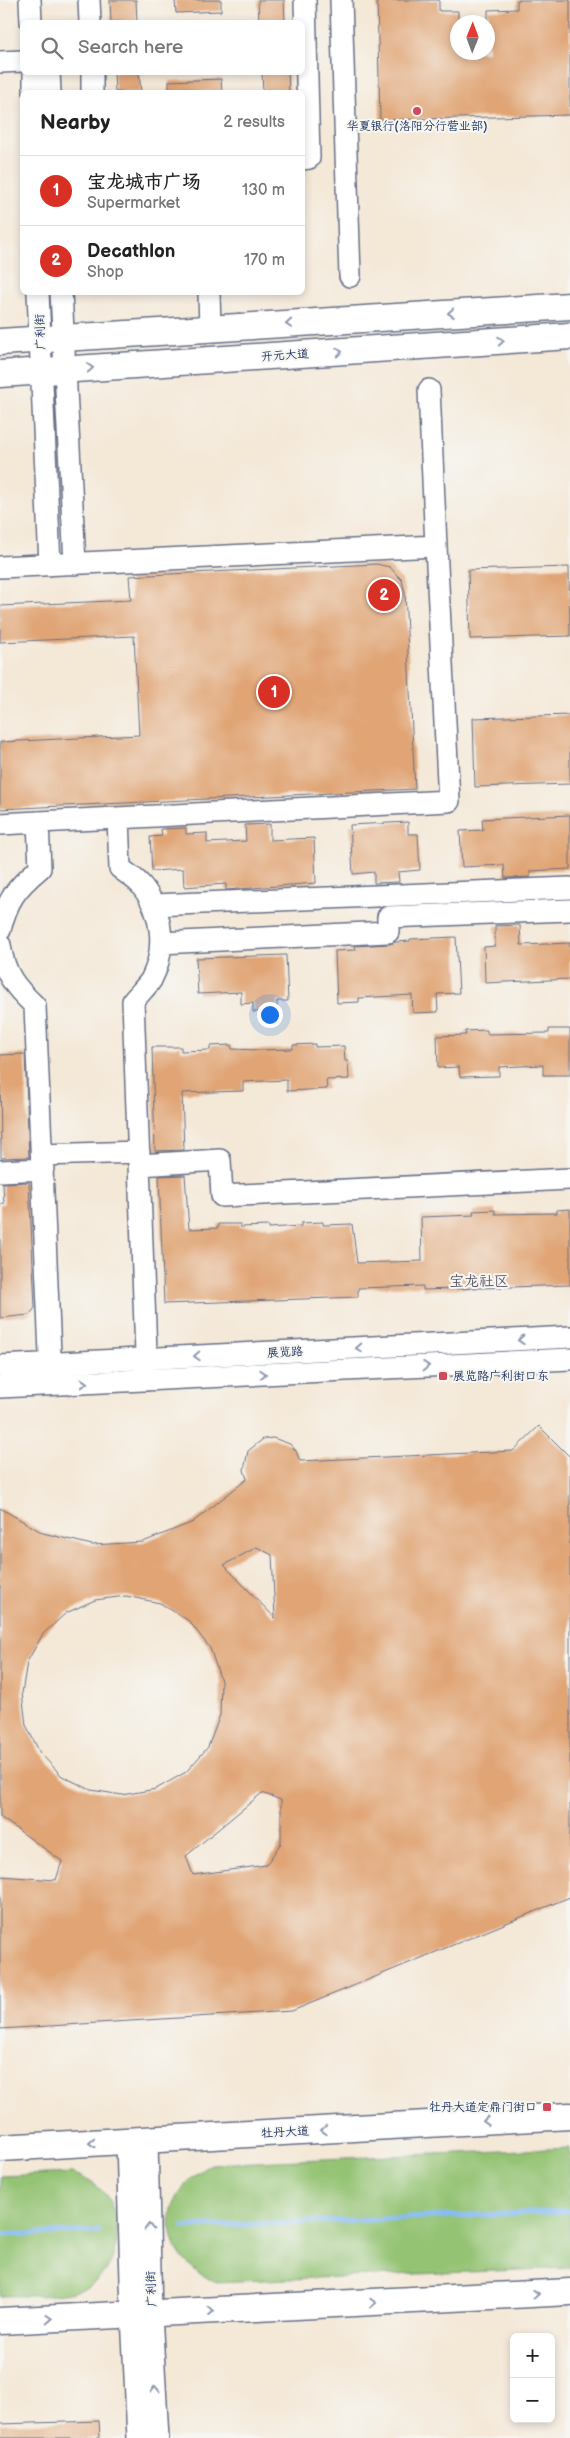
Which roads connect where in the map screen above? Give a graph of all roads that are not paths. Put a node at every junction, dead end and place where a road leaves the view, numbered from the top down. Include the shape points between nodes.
1 (30, 0) edge
2 (45, 0) edge
3 (89, 0) edge
4 (305, 0) edge
5 (341, 0) edge
6 (31, 20) edge
7 (46, 20) edge
8 (90, 20) edge
9 (20, 60) edge
10 (0, 62) edge
11 (34, 75) edge
12 (49, 75) edge
13 (92, 75) edge
14 (34, 90) edge
15 (50, 90) edge
16 (92, 90) edge
17 (305, 159) edge
18 (350, 276) dead end
19 (39, 295) edge
20 (60, 295) edge
21 (209, 295) edge
22 (570, 306) edge
23 (210, 329) junction
24 (570, 336) edge
25 (51, 339) junction
26 (0, 342) edge
27 (52, 371) junction
28 (0, 374) edge
29 (429, 390) dead end
30 (436, 546) junction
31 (75, 564) junction
32 (50, 565) junction
33 (0, 567) edge
34 (118, 818) junction
35 (38, 822) junction
36 (0, 824) edge
37 (570, 888) edge
38 (154, 905) junction
39 (570, 910) edge
40 (1, 922) edge
41 (161, 943) junction
42 (0, 947) edge
43 (139, 1158) junction
44 (42, 1162) junction
45 (0, 1171) edge
46 (570, 1179) edge
47 (570, 1337) edge
48 (570, 1358) edge
49 (146, 1359) junction
50 (0, 1366) edge
51 (51, 1374) junction
52 (147, 1380) junction
53 (0, 1387) edge
54 (570, 2116) edge
55 (137, 2140) junction
56 (0, 2148) edge
57 (570, 2292) edge
58 (142, 2314) junction
59 (0, 2321) edge
60 (138, 2438) edge
61 (158, 2438) edge

1 - 6 street
2 - 7 street
3 - 8 street
4 - 17 street via 309,158
5 - 18 street
9 - 10 street
11 - 14 street
12 - 15 street
13 - 16 street
19 - 25 street, 广利街
20 - 25 street, 广利街
21 - 23 street
22 -> 23 main road
23 - 25 main road
27 -> 24 main road, 开元大道
25 - 26 main road
25 - 27 street, 广利街
27 - 28 main road, 开元大道
27 - 31 street via 68,455
27 - 32 street via 45,456
29 - 30 street
30 - 31 street
30 - 34 street via 449,802
31 - 32 street
32 - 33 street
34 - 35 street
34 - 38 street via 120,868 140,884
35 - 36 street
35 - 40 street via 40,868 19,886 4,909
37 - 38 street
38 - 41 street
39 - 41 street via 388,917 388,932
41 - 43 street via 160,957 150,981 133,1001
42 - 44 street via 2,963 15,988 35,1006
43 - 44 street
43 - 46 street via 220,1160 222,1196
43 - 49 street
44 - 45 street
44 - 51 street
47 -> 49 street, 展览路
52 -> 48 street, 展览路
49 - 51 street, 展览路
49 - 52 street
50 - 51 street, 展览路
51 -> 52 street, 展览路
51 - 53 street, 展览路
54 -> 55 main road, 牡丹大道
55 -> 56 main road, 牡丹大道
55 - 58 street, 广利街
58 -> 57 main road
59 -> 58 main road
58 - 60 street, 广利街
61 -> 58 street, 广利街

